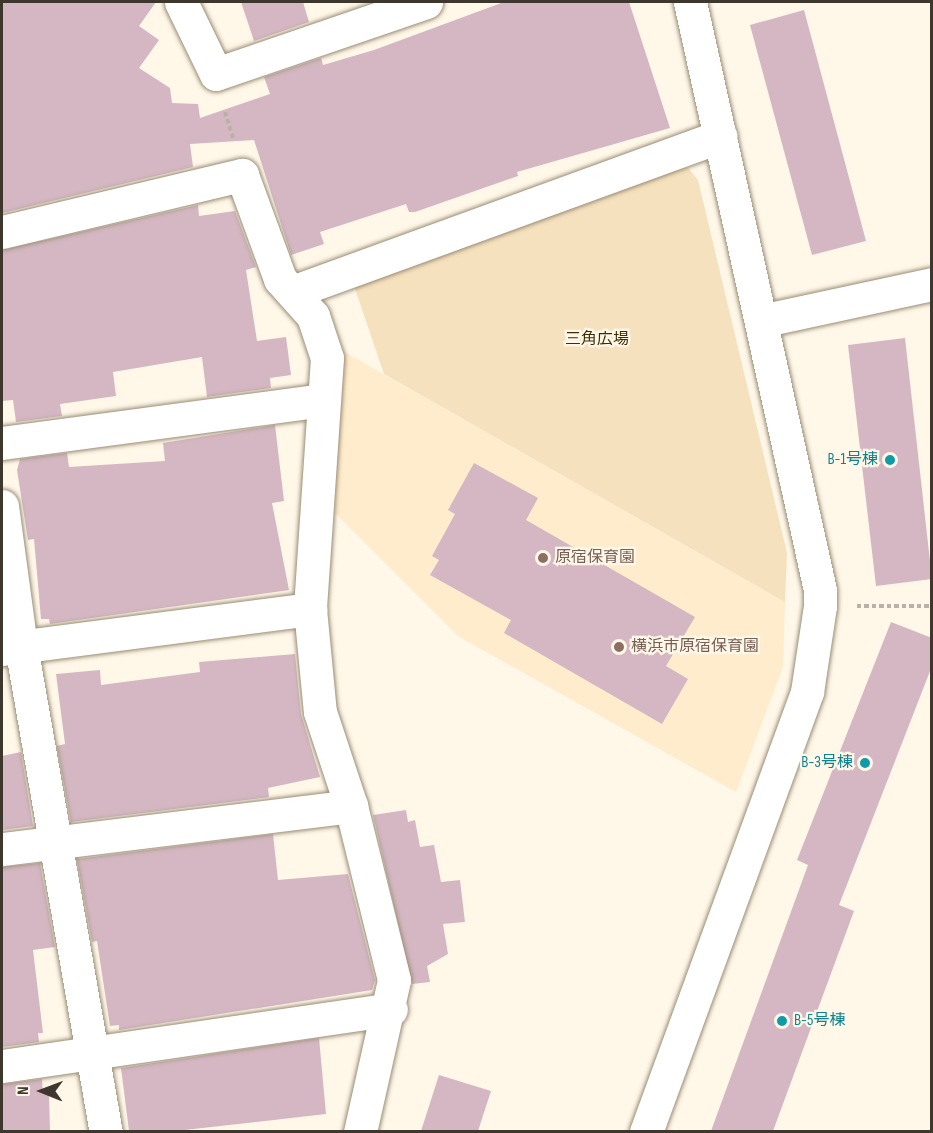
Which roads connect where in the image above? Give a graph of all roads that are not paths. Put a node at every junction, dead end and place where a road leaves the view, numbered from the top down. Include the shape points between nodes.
1 (181, 2) edge
2 (426, 2) edge
3 (690, 2) edge
4 (720, 136) junction
5 (2, 232) edge
6 (932, 284) edge
7 (292, 292) junction
8 (761, 321) junction
9 (323, 400) junction
10 (2, 442) edge
11 (2, 506) edge
12 (310, 609) junction
13 (11, 647) edge
14 (351, 806) junction
15 (55, 840) junction
16 (2, 849) edge
17 (391, 1009) junction
18 (94, 1055) junction
19 (2, 1066) edge
20 (106, 1131) edge
21 (360, 1131) edge
22 (646, 1131) edge

1 - 2 street via 216,74
3 - 4 street
4 - 7 street
4 - 8 street
5 - 7 street via 242,175 280,279
6 - 8 street
7 - 9 street via 313,316 327,358
8 - 22 street via 820,606 807,692
9 - 10 street
9 - 12 street
11 - 13 street
12 - 13 street
12 - 14 street via 320,712
13 - 15 street
14 - 15 street
14 - 17 street via 394,981
15 - 16 street
15 - 18 street
17 - 18 street
17 - 21 street
18 - 19 street
18 - 20 street

